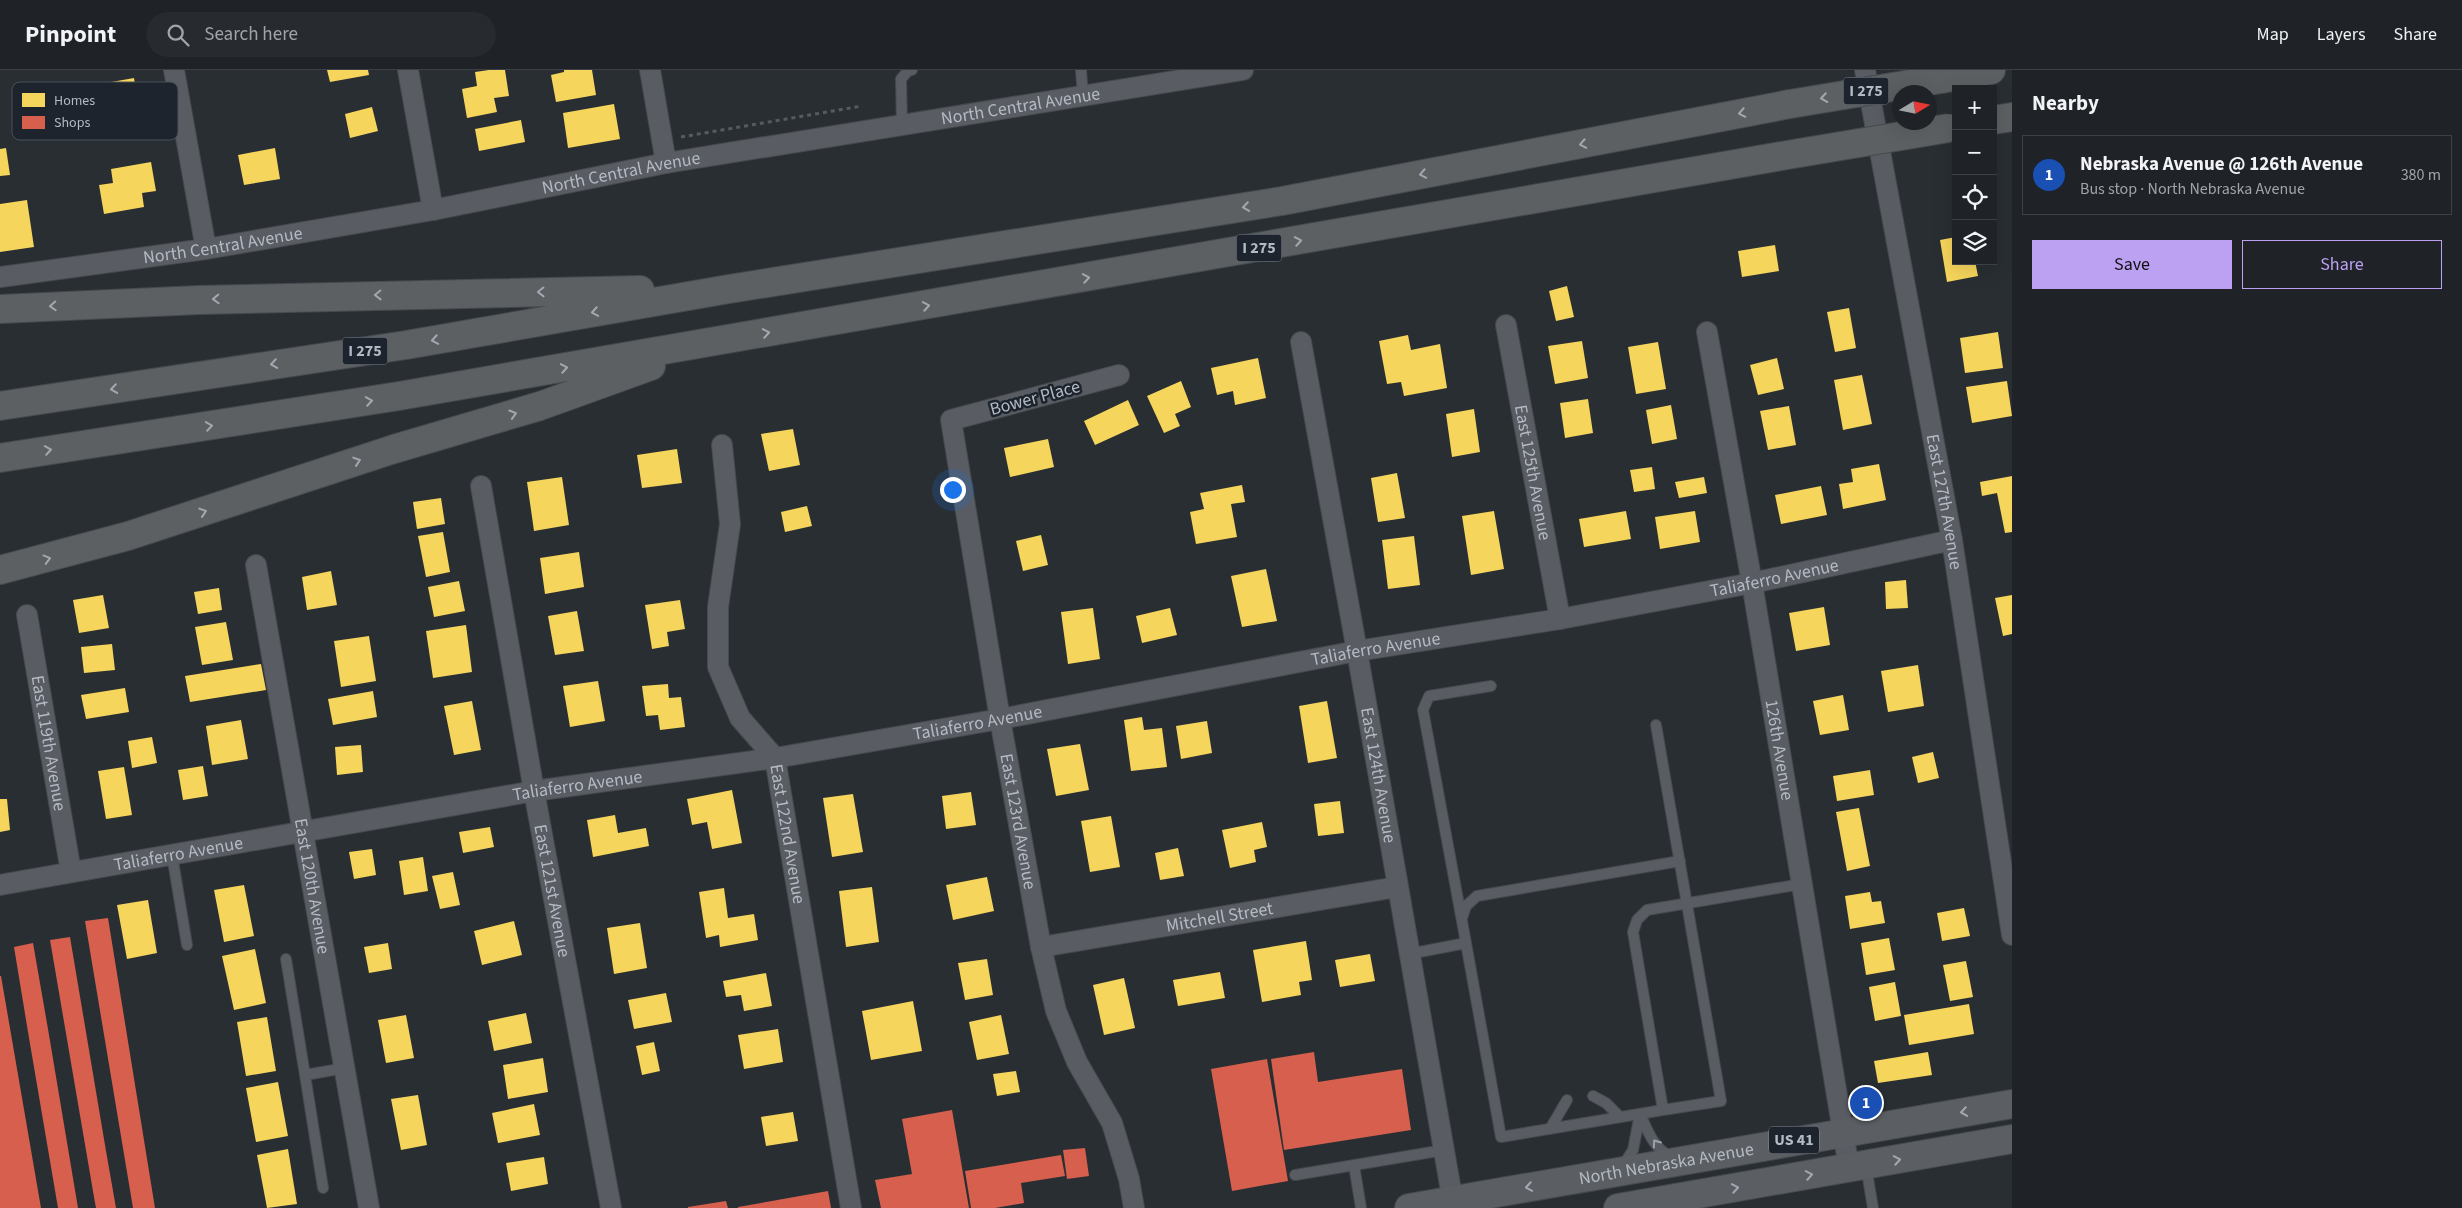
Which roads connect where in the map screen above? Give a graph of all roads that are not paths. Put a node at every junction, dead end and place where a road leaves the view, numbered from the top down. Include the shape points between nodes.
1 (408, 70) edge
2 (650, 70) edge
3 (912, 70) edge
4 (1081, 70) edge
5 (1244, 70) edge
6 (1865, 70) edge
7 (1991, 70) edge
8 (900, 74) edge
9 (178, 92) edge
10 (1083, 96) junction
11 (2012, 117) edge
12 (1997, 119) edge
13 (902, 125) junction
14 (1952, 127) edge
15 (666, 163) junction
16 (433, 210) junction
17 (206, 249) junction
18 (0, 277) edge
19 (729, 289) junction
20 (0, 309) edge
21 (1506, 325) dead end
22 (1707, 332) dead end
23 (718, 342) junction
24 (1301, 342) dead end
25 (1119, 375) dead end
26 (0, 406) edge
27 (951, 420) joint
28 (722, 445) dead end
29 (0, 458) edge
30 (481, 486) dead end
31 (1952, 540) junction
32 (256, 565) dead end
33 (0, 570) edge
34 (1752, 583) junction
35 (27, 615) dead end
36 (1560, 619) junction
37 (1358, 650) junction
38 (1491, 686) dead end
39 (1000, 719) junction
40 (1656, 725) dead end
41 (775, 758) junction
42 (534, 791) junction
43 (304, 832) junction
44 (172, 855) junction
45 (1680, 861) junction
46 (71, 872) junction
47 (1802, 884) junction
48 (0, 885) edge
49 (1398, 887) junction
50 (1688, 903) junction
51 (1461, 920) junction
52 (2012, 935) edge
53 (1466, 943) junction
54 (187, 945) dead end
55 (1042, 947) junction
56 (1409, 954) junction
57 (286, 959) dead end
58 (345, 1068) junction
59 (305, 1075) junction
60 (1593, 1096) dead end
61 (1567, 1100) dead end
62 (2012, 1104) edge
63 (1663, 1110) junction
64 (1640, 1114) junction
65 (1620, 1117) junction
66 (1550, 1129) junction
67 (1843, 1132) junction
68 (2012, 1140) edge
69 (1444, 1150) junction
70 (1682, 1160) junction
71 (1354, 1165) junction
72 (1857, 1166) junction
73 (1619, 1171) junction
74 (1295, 1175) dead end
75 (323, 1188) dead end
76 (1701, 1201) edge
77 (1453, 1204) edge
78 (369, 1208) edge
79 (612, 1208) edge
80 (851, 1208) edge
81 (1134, 1208) edge
82 (1362, 1208) edge
83 (1409, 1208) edge
84 (1618, 1208) edge
85 (1873, 1208) edge

1 - 16 street
2 - 15 street
3 - 8 lane
4 - 10 lane
5 - 10 street, North Central Avenue
6 - 31 street, East 127th Avenue
7 -> 19 highway, I 275, bridge via 1790,104 1282,201
8 - 13 lane
9 - 17 street
10 - 13 street, North Central Avenue
11 - 12 highway
13 - 15 street, North Central Avenue
23 -> 14 highway, I 275, bridge
15 - 16 street, North Central Avenue
16 - 17 street, North Central Avenue
17 - 18 street, North Central Avenue
19 -> 20 highway via 308,296
19 -> 26 highway, I 275 via 406,344
21 - 36 street, East 125th Avenue
22 - 34 street, 126th Avenue
29 -> 23 highway, I 275
33 -> 23 highway via 128,536 394,449 540,406
24 - 37 street, East 124th Avenue
25 - 27 street, Bower Place
27 - 39 street, East 123rd Avenue
28 - 41 street, East 122nd Avenue via 730,524 718,607 718,667 740,718
30 - 42 street, East 121st Avenue
31 - 34 street, Taliaferro Avenue
31 - 52 street, East 127th Avenue
32 - 43 street, East 120th Avenue
34 - 36 street, Taliaferro Avenue
34 - 47 street, 126th Avenue
35 - 46 street, East 119th Avenue
36 - 37 street, Taliaferro Avenue
37 - 39 street, Taliaferro Avenue
37 - 49 street, East 124th Avenue
38 - 51 lane via 1429,696 1423,710
39 - 41 street, Taliaferro Avenue
39 - 55 street, East 123rd Avenue
40 - 45 lane
41 - 42 street, Taliaferro Avenue
41 - 80 street, East 122nd Avenue
42 - 43 street, Taliaferro Avenue
42 - 79 street, East 121st Avenue
43 - 44 street, Taliaferro Avenue
43 - 58 street, East 120th Avenue
44 - 46 street, Taliaferro Avenue
44 - 54 lane
45 - 50 lane
45 - 51 lane via 1477,896 1466,906
46 - 48 street, Taliaferro Avenue
47 - 50 lane
47 - 67 street, 126th Avenue
49 - 55 street, Mitchell Street
49 - 56 street, East 124th Avenue
50 - 63 lane via 1647,910 1636,920 1633,932
50 - 63 lane via 1720,1101
51 - 53 lane
53 - 56 lane
53 - 66 lane via 1501,1136
55 - 81 street, East 123rd Avenue via 1056,1011 1077,1062 1112,1123
56 - 69 street, East 124th Avenue
57 - 59 lane
58 - 59 lane
58 - 78 street, East 120th Avenue
59 - 75 lane
60 - 65 lane via 1606,1102
61 - 66 lane
62 -> 67 main road, North Nebraska Avenue / US 41
63 - 64 lane
64 - 65 lane
70 -> 64 lane via 1664,1154
64 - 73 lane via 1633,1150
65 - 66 lane
67 - 70 main road, North Nebraska Avenue / US 41
67 - 72 street, 126th Avenue
72 -> 68 main road, North Nebraska Avenue / US 41
69 - 71 lane
69 - 77 street, East 124th Avenue
70 - 73 main road, North Nebraska Avenue / US 41
71 - 74 lane
71 - 82 lane
76 -> 72 main road, North Nebraska Avenue / US 41
72 - 85 lane
73 -> 77 main road, North Nebraska Avenue / US 41
76 - 84 main road, North Nebraska Avenue / US 41
77 - 83 main road, North Nebraska Avenue / US 41

